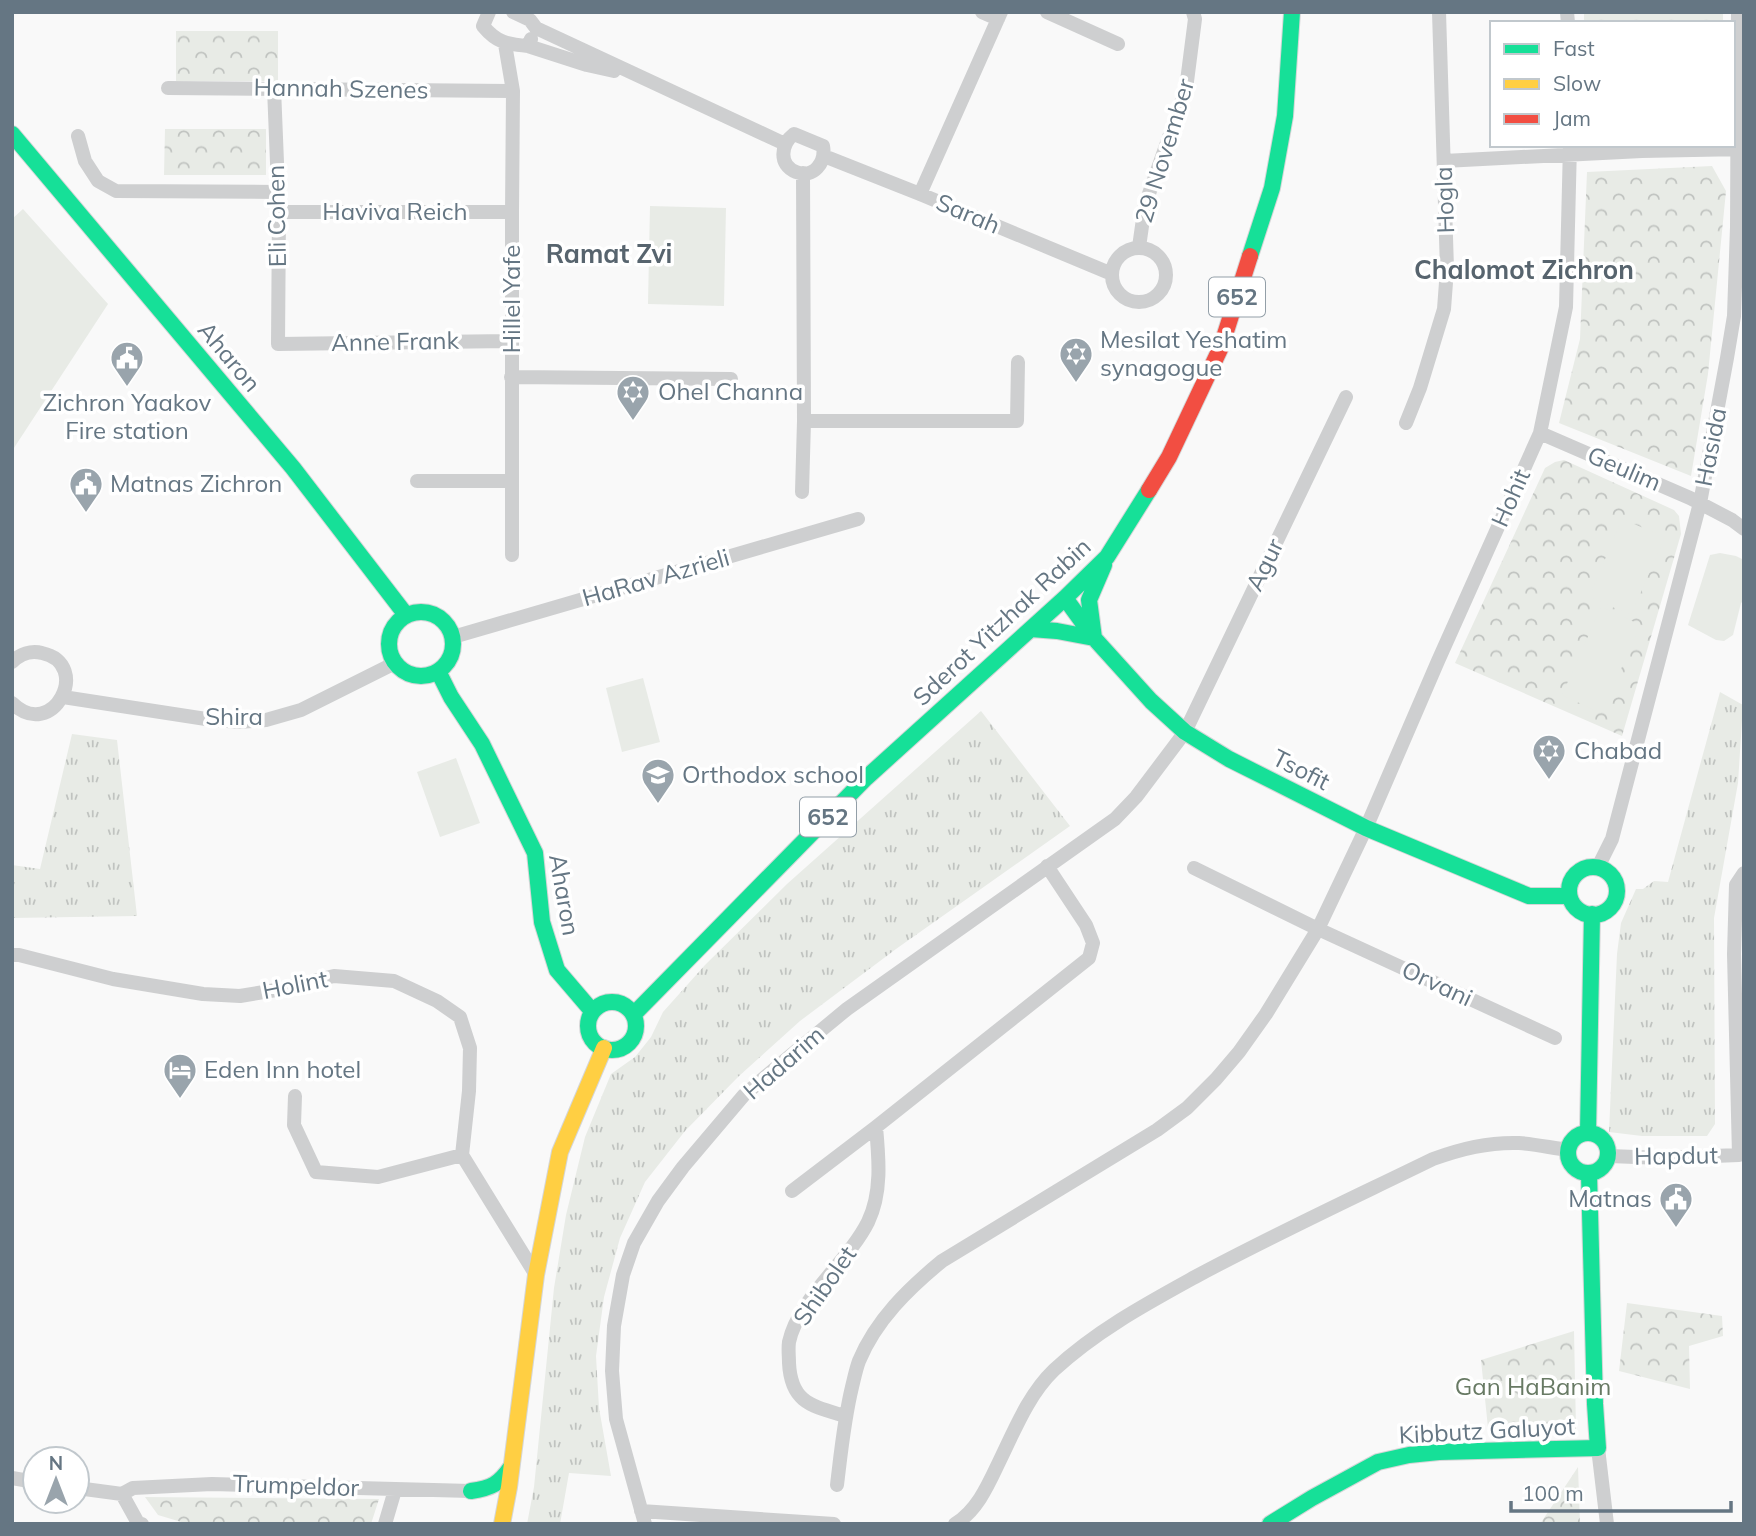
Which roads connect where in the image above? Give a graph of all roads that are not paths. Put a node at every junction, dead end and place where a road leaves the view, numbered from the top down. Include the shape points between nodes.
1 (489, 12) edge
2 (982, 12) edge
3 (1047, 12) edge
4 (1193, 12) edge
5 (1292, 12) edge
6 (1439, 12) edge
7 (1738, 12) edge
8 (515, 13) edge
9 (1000, 15) edge
10 (536, 28) junction
11 (505, 44) junction
12 (1118, 44) dead end
13 (528, 46) junction
14 (646, 79) junction
15 (168, 88) dead end
16 (274, 88) junction
17 (513, 91) junction
18 (12, 134) edge
19 (78, 136) dead end
20 (785, 144) junction
21 (1740, 149) edge
22 (1570, 150) edge
23 (824, 156) junction
24 (1444, 160) junction
25 (803, 173) junction
26 (278, 192) junction
27 (920, 194) junction
28 (279, 212) junction
29 (512, 212) junction
30 (1139, 247) junction
31 (1112, 274) junction
32 (512, 341) junction
33 (278, 344) joint
34 (1018, 362) dead end
35 (512, 377) junction
36 (732, 379) dead end
37 (1346, 397) dead end
38 (804, 421) junction
39 (1406, 423) dead end
40 (1540, 433) junction
41 (417, 481) dead end
42 (512, 481) junction
43 (802, 492) dead end
44 (1700, 503) junction
45 (858, 519) dead end
46 (1744, 529) edge
47 (512, 555) dead end
48 (1107, 557) junction
49 (1065, 598) junction
50 (406, 615) junction
51 (1031, 629) junction
52 (453, 637) junction
53 (1094, 638) junction
54 (12, 662) edge
55 (395, 663) junction
56 (438, 671) junction
57 (63, 697) junction
58 (12, 703) edge
59 (1185, 732) junction
60 (1366, 828) junction
61 (1047, 866) junction
62 (1598, 867) junction
63 (1195, 868) dead end
64 (1744, 873) edge
65 (1569, 896) junction
66 (1592, 914) junction
67 (1318, 929) junction
68 (12, 955) edge
69 (592, 1011) junction
70 (634, 1014) junction
71 (1555, 1038) dead end
72 (604, 1048) junction
73 (295, 1096) dead end
74 (876, 1127) junction
75 (1588, 1133) junction
76 (1568, 1150) junction
77 (1742, 1154) edge
78 (462, 1155) junction
79 (1609, 1156) junction
80 (1589, 1174) junction
81 (792, 1191) dead end
82 (536, 1275) junction
83 (845, 1416) junction
84 (1598, 1448) junction
85 (511, 1467) junction
86 (837, 1485) dead end
87 (91, 1490) edge
88 (395, 1490) junction
89 (471, 1491) junction
90 (122, 1494) junction
91 (495, 1515) edge
92 (643, 1517) edge
93 (142, 1524) edge
94 (385, 1524) edge
95 (834, 1524) edge
96 (955, 1524) edge
97 (1270, 1524) edge
98 (1608, 1524) edge

1 - 11 street via 483,26
2 - 9 street
3 - 12 street
4 - 30 street, 29 November via 1186,89 1144,205
5 - 48 street, Sderot Yitzhak Rabin / 652 via 1285,116 1272,188 1221,347 1169,457
6 - 24 street, Hogla
7 - 21 street, Hasida
8 - 10 street
9 - 27 street
10 - 13 street
10 - 14 street
11 - 13 street
11 - 17 street, Hillel Yafe
13 - 14 street
14 - 20 street
15 - 16 street, Hannah Szenes
16 - 17 street, Hannah Szenes
16 - 26 street, Eli Cohen
17 - 29 street, Hillel Yafe
18 - 50 street, Aharon via 293,468
19 - 26 street via 85,161 98,181 116,191
20 - 23 street via 794,134 823,146
20 - 25 street via 786,163
21 - 22 street
21 - 44 street, Hasida via 1734,316
22 - 24 street
22 - 40 street, Hohit via 1566,307
23 - 25 street via 819,166
23 - 27 street, Sarah
24 - 39 street, Hogla via 1444,309
25 - 38 street
26 - 28 street, Eli Cohen
27 - 31 street, Sarah
28 - 29 street, Haviva Reich
28 - 33 street, Eli Cohen
29 - 32 street, Hillel Yafe
30 - 31 street via 1117,258
30 - 31 street via 1163,260 1167,278 1159,294 1142,302 1124,298
32 - 33 street, Anne Frank
32 - 35 street, Hillel Yafe
34 - 38 street via 1017,421
35 - 36 street
35 - 42 street, Hillel Yafe
37 - 59 street, Agur
38 - 43 street
40 - 44 street, Geulim
40 - 60 street, Hohit
41 - 42 street
42 - 47 street, Hillel Yafe
44 - 46 street, Geulim
44 - 62 street, Hasida via 1612,839
45 - 52 street, HaRav Azrieli
48 - 49 street, Sderot Yitzhak Rabin / 652
48 - 53 street via 1089,600
49 - 51 street, Sderot Yitzhak Rabin / 652
49 - 53 street, Tsofit
50 - 52 street via 435,614
50 - 55 street via 397,622 388,642
51 - 53 street
51 - 70 street, Sderot Yitzhak Rabin / 652 via 866,778
52 - 56 street via 451,657
53 - 59 street, Tsofit
54 - 57 street via 34,652 54,658 66,676
55 - 56 street via 410,674
55 - 57 street, Shira via 301,709 265,720 206,719
56 - 69 street, Aharon via 482,744 535,853 542,922 558,971
57 - 58 street via 42,713 24,712
59 - 60 street, Tsofit
59 - 61 street, Hadarim via 1115,819
60 - 65 street, Tsofit via 1529,896
60 - 67 street
61 - 74 street via 1086,925 1093,943 1089,958
61 - 92 street, Hadarim via 847,1009 754,1087 657,1201 623,1275 612,1371 616,1419
62 - 65 street via 1578,872 1570,883
62 - 66 street via 1611,875 1616,897 1607,909
63 - 67 street, Orvani
64 - 77 street via 1736,885 1734,954
65 - 66 street via 1575,907
66 - 75 street
67 - 71 street, Orvani
67 - 83 street via 1240,1052 1187,1108 942,1261 915,1283 892,1307 859,1362
68 - 78 street, Holint via 203,994 240,996 334,976 394,981 460,1017 470,1048
69 - 70 street via 614,1001
69 - 72 street via 589,1032
70 - 72 street via 636,1030 627,1045
72 - 82 street via 559,1152
73 - 78 street via 294,1125 316,1172 377,1177
74 - 81 street
74 - 83 street, Shibolet via 877,1192 869,1220 808,1302 789,1344 798,1396 814,1407
75 - 76 street via 1573,1140
75 - 79 street via 1601,1137
76 - 80 street via 1575,1169
76 - 96 street via 1490,1144 1433,1159 1231,1258 1108,1327 1077,1349 1033,1396 975,1506
77 - 79 street, Hapdut
78 - 82 street
79 - 80 street via 1600,1170
80 - 84 street
82 - 85 street
83 - 86 street
84 - 97 street, Kibbutz Galuyot via 1439,1452 1388,1459
84 - 98 street
85 - 89 street via 500,1483
85 - 91 street
87 - 90 street, Trumpeldor
88 - 89 street, Trumpeldor
88 - 90 street, Trumpeldor via 212,1484 133,1488
88 - 94 street
89 - 91 street
90 - 93 street
92 - 95 street

